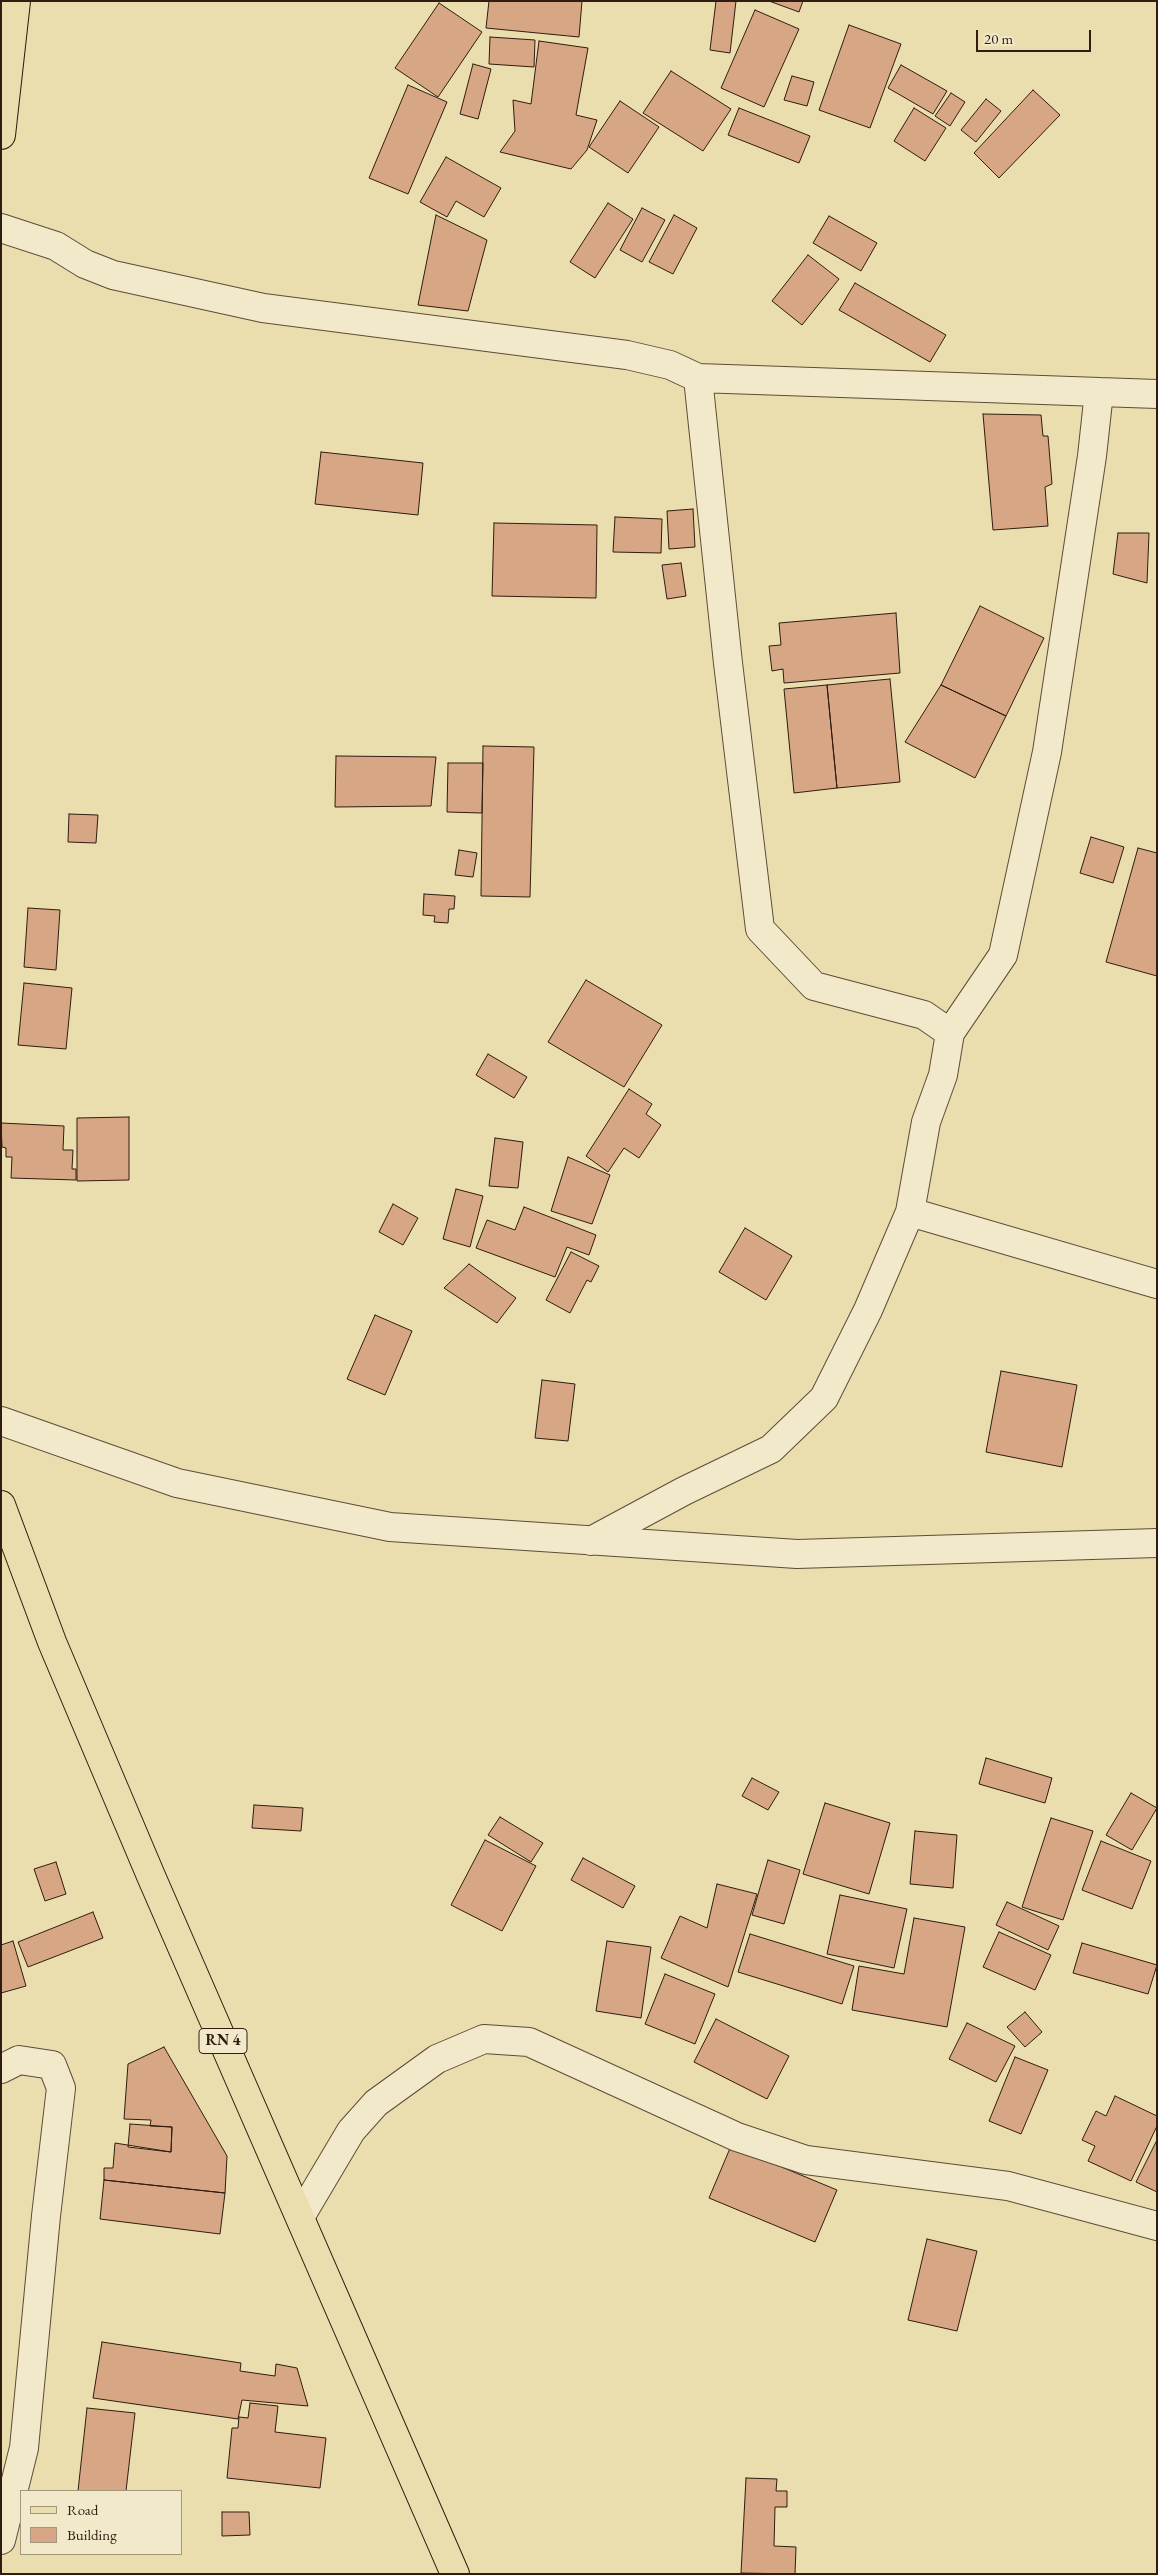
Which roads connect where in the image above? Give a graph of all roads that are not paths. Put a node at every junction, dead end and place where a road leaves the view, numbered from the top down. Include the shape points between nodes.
1 (16, 1) edge
2 (1, 135) edge
3 (1, 228) edge
4 (698, 378) junction
5 (1099, 392) junction
6 (1157, 394) edge
7 (950, 1033) junction
8 (910, 1212) junction
9 (1157, 1284) edge
10 (1, 1421) edge
11 (1, 1505) edge
12 (591, 1542) junction
13 (1157, 1543) edge
14 (1, 2069) edge
15 (300, 2217) junction
16 (1157, 2226) edge
17 (1, 2540) edge
18 (455, 2574) edge

1 - 2 main road
3 - 4 street via 56,246 85,264 113,275 263,308 627,356 670,365
4 - 5 street
4 - 7 street via 760,929 814,986 924,1015
5 - 6 street
5 - 7 street via 1047,752 1003,955
7 - 8 street via 943,1075 926,1122
8 - 9 street
8 - 12 street via 868,1310 824,1398 771,1449 684,1491
10 - 12 street via 176,1483 390,1527
11 - 15 main road, RN 4 via 52,1642
12 - 13 street via 797,1554
14 - 17 street via 19,2060 52,2065 60,2088 24,2448
15 - 16 street via 351,2132 376,2103 437,2059 484,2039 529,2042 737,2137 806,2160 1008,2186
15 - 18 main road, RN 4

